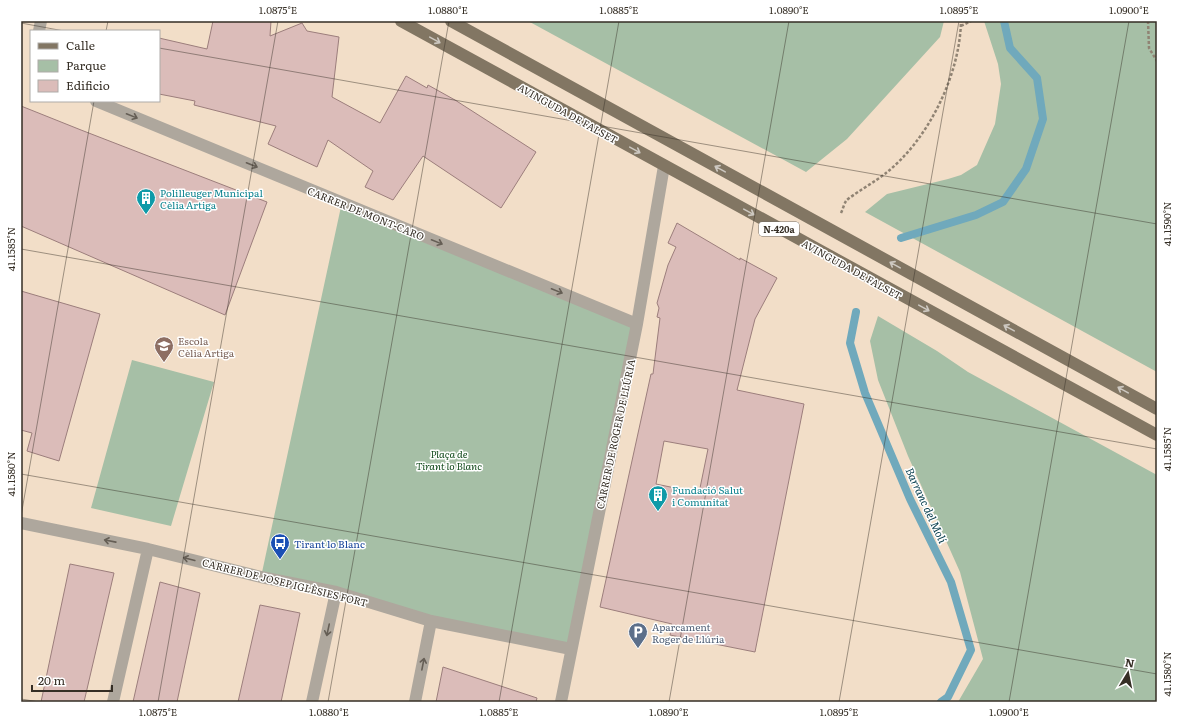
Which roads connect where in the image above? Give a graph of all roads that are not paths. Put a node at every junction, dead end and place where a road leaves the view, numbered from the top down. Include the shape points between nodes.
1 (401, 21) edge
2 (451, 21) edge
3 (98, 102) edge
4 (664, 166) junction
5 (637, 324) junction
6 (1157, 409) edge
7 (1157, 435) edge
8 (21, 523) edge
9 (148, 549) junction
10 (336, 592) junction
11 (431, 621) junction
12 (571, 650) junction
13 (113, 702) edge
14 (312, 702) edge
15 (415, 702) edge
16 (561, 702) edge

1 -> 4 main road, AVINGUDA DE FALSET / N-420a
6 -> 2 main road, N-420a
3 -> 5 street, CARRER DE MONT-CARO
4 - 5 street, CARRER DE ROGER DE LLÚRIA
4 -> 7 main road, AVINGUDA DE FALSET / N-420a
5 - 12 street, CARRER DE ROGER DE LLÚRIA
9 -> 8 street, CARRER DE JOSEP IGLÈSIES FORT
10 -> 9 street, CARRER DE JOSEP IGLÈSIES FORT via 261,577
9 - 13 street
10 - 11 street, CARRER DE JOSEP IGLÈSIES FORT
10 -> 14 street
11 - 12 street, CARRER DE JOSEP IGLÈSIES FORT
15 -> 11 street
12 - 16 street, CARRER DE ROGER DE LLÚRIA

